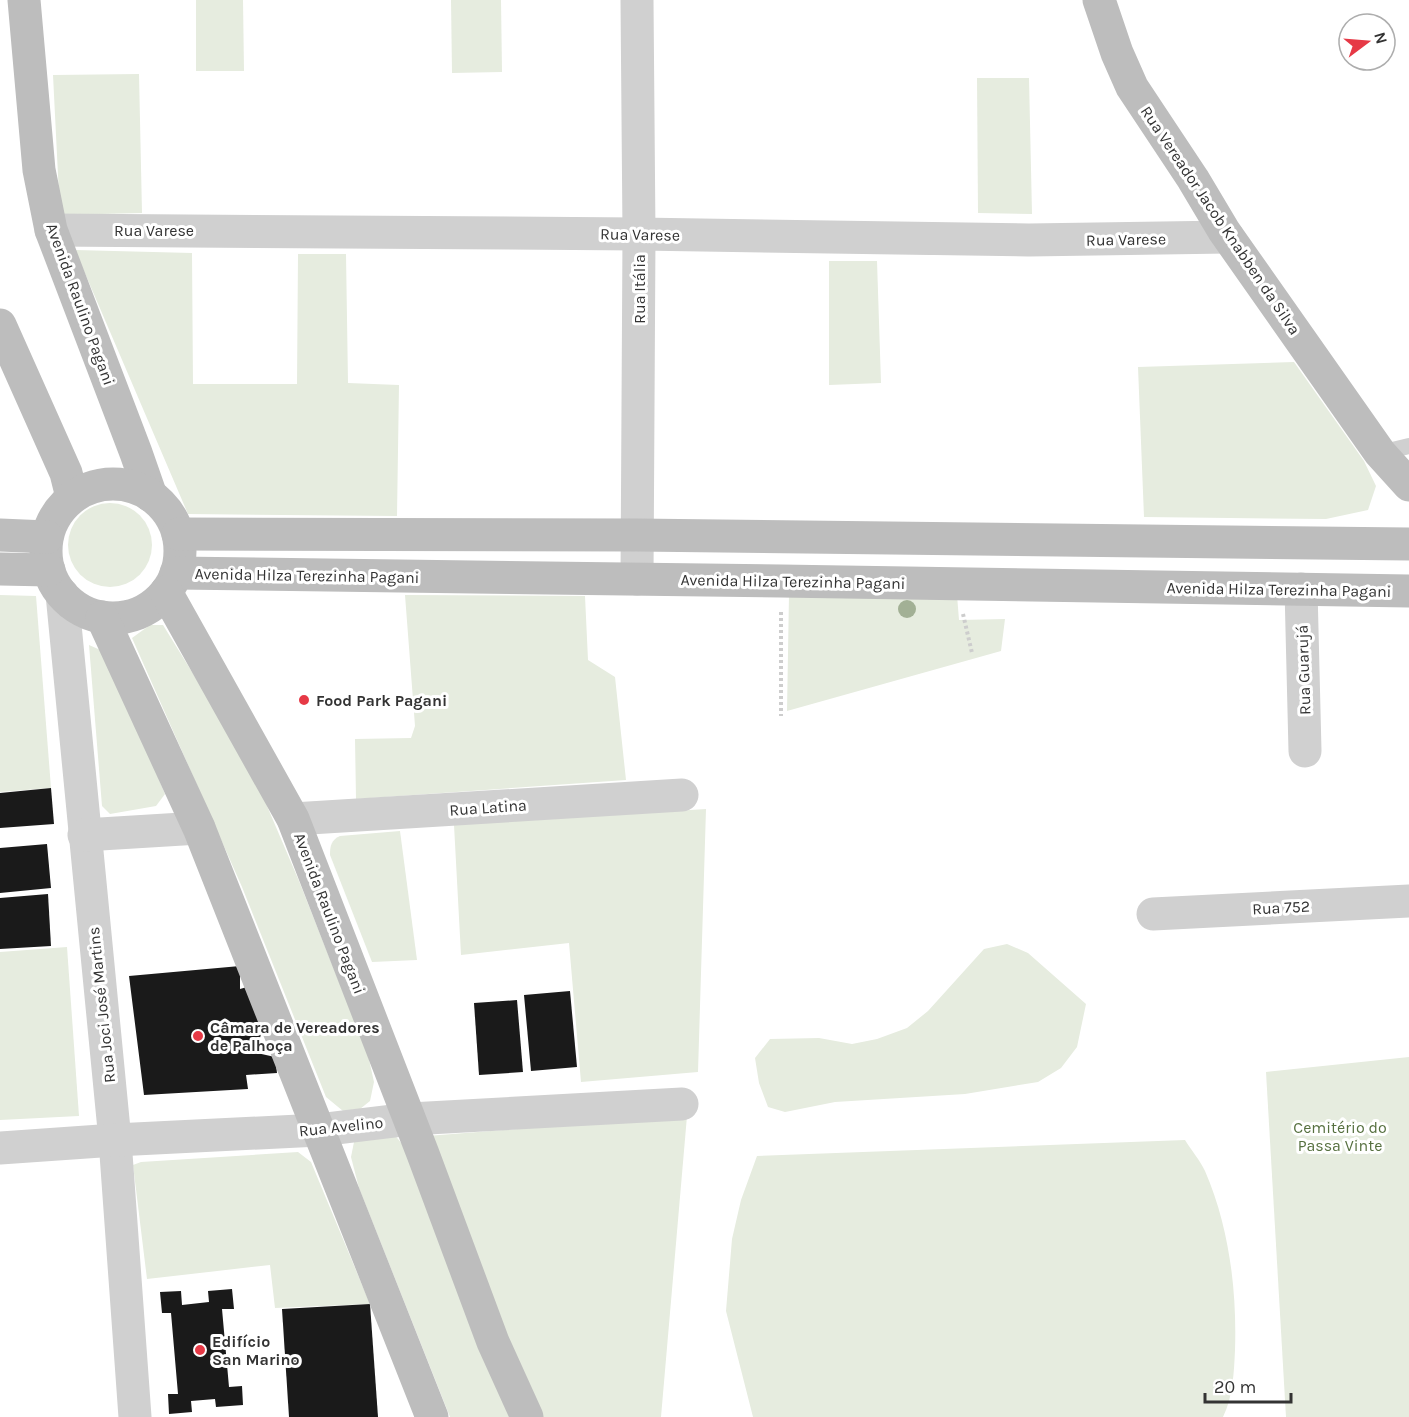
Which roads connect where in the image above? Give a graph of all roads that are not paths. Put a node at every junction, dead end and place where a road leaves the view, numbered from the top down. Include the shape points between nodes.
1 (24, 0) edge
2 (637, 0) edge
3 (1099, 0) edge
4 (51, 230) junction
5 (639, 234) junction
6 (1228, 237) junction
7 (0, 325) edge
8 (1395, 449) edge
9 (1409, 485) edge
10 (151, 496) junction
11 (72, 497) junction
12 (178, 534) junction
13 (0, 535) edge
14 (637, 535) junction
15 (47, 537) junction
16 (1409, 544) edge
17 (0, 569) edge
18 (637, 579) junction
19 (56, 582) junction
20 (171, 583) junction
21 (1406, 589) edge
22 (1301, 590) junction
23 (102, 616) junction
24 (1305, 752) dead end
25 (682, 795) dead end
26 (293, 819) junction
27 (199, 828) junction
28 (84, 835) junction
29 (1409, 901) edge
30 (1153, 914) dead end
31 (682, 1104) dead end
32 (410, 1119) junction
33 (319, 1130) junction
34 (114, 1140) junction
35 (0, 1148) edge
36 (135, 1417) edge
37 (432, 1417) edge
38 (527, 1417) edge

1 - 4 main road, Avenida Raulino Pagani via 38,159
2 - 5 street, Rua Itália
3 - 6 main road, Rua Vereador Jacob Knabben da Silva via 1132,87
4 - 5 street, Rua Varese
4 - 10 main road, Avenida Raulino Pagani
5 - 6 street, Rua Varese via 1029,240
5 - 14 street, Rua Itália
6 - 8 main road, Rua Vereador Jacob Knabben da Silva
7 - 11 main road via 66,473
8 - 9 main road, Rua Vereador Jacob Knabben da Silva
10 - 11 main road via 120,484 87,489
10 - 12 main road via 173,521
11 - 15 main road via 60,509
12 - 14 main road
12 - 20 main road via 180,554
13 - 15 main road
14 - 16 main road
14 - 18 street, Rua Itália
15 - 19 main road
17 - 19 main road
18 - 20 main road, Avenida Hilza Terezinha Pagani
18 - 22 main road, Avenida Hilza Terezinha Pagani
19 - 23 main road via 73,604
19 - 28 street, Rua Joci José Martins
20 - 23 main road via 150,607 118,618
20 - 26 main road, Avenida Raulino Pagani
21 - 22 main road, Avenida Hilza Terezinha Pagani
22 - 24 street, Rua Guarujá
23 - 27 main road
25 - 26 street, Rua Latina
26 - 32 main road, Avenida Raulino Pagani
27 - 28 street
27 - 33 main road
28 - 34 street, Rua Joci José Martins
29 - 30 street, Rua 752
31 - 32 street, Rua Avelino
32 - 33 street, Rua Avelino
32 - 38 main road, Avenida Raulino Pagani via 493,1342
33 - 34 street, Rua Avelino
33 - 37 main road
34 - 35 street, Rua Avelino
34 - 36 street, Rua Joci José Martins

